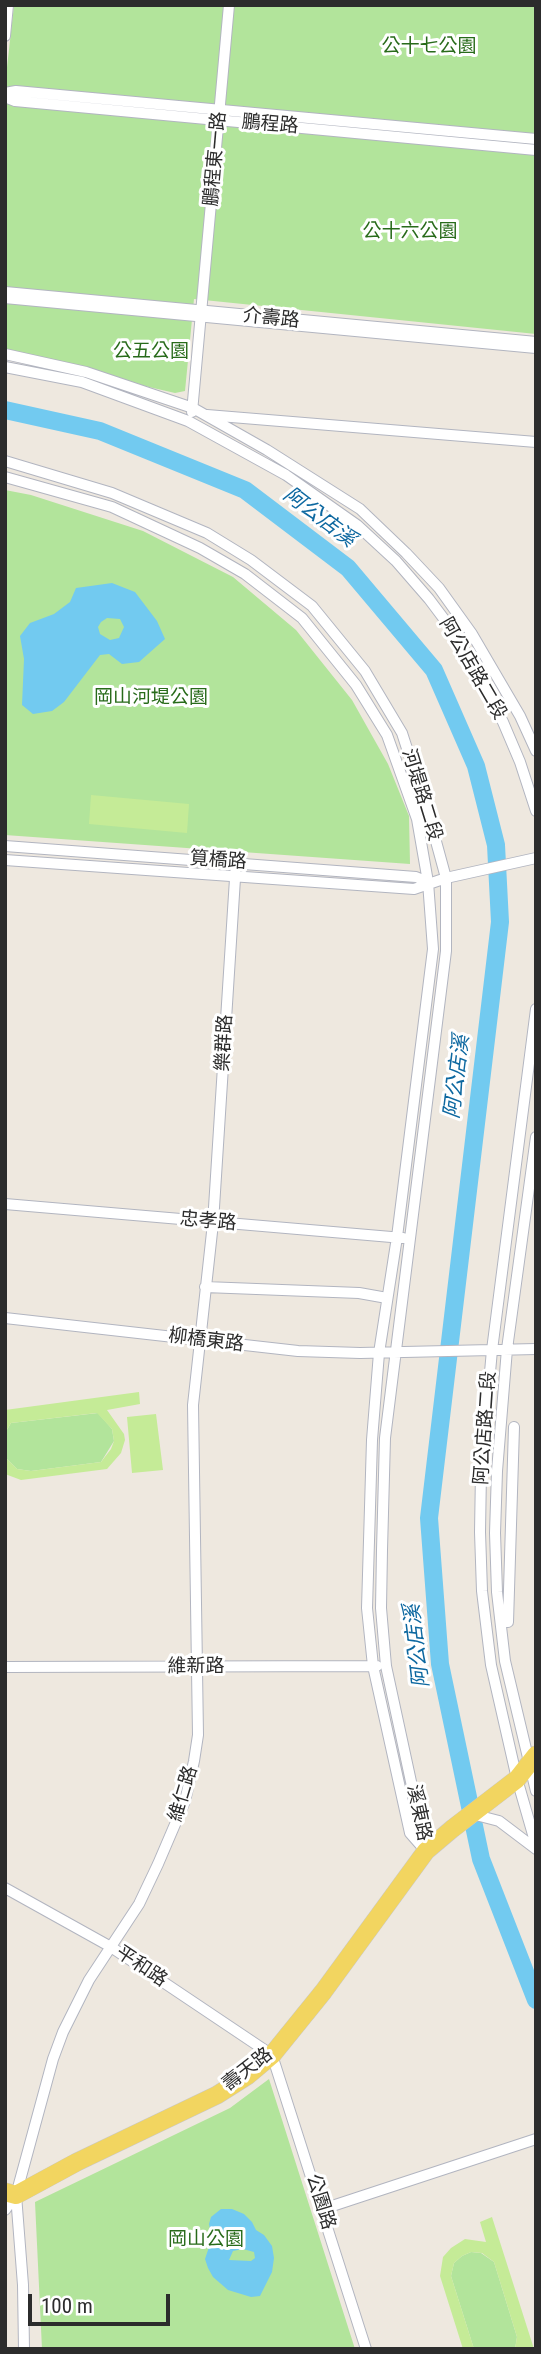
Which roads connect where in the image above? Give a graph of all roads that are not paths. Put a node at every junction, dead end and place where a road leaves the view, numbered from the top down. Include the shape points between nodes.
1 (8, 5) edge
2 (229, 5) edge
3 (5, 36) edge
4 (5, 95) edge
5 (220, 115) junction
6 (536, 139) edge
7 (536, 150) edge
8 (5, 295) edge
9 (202, 312) junction
10 (536, 345) edge
11 (5, 354) edge
12 (5, 367) edge
13 (193, 408) junction
14 (205, 414) junction
15 (188, 421) junction
16 (536, 442) edge
17 (5, 461) edge
18 (5, 477) edge
19 (472, 634) junction
20 (456, 635) junction
21 (536, 751) edge
22 (536, 811) edge
23 (5, 846) edge
24 (19, 847) junction
25 (536, 858) edge
26 (5, 860) edge
27 (19, 860) junction
28 (236, 863) junction
29 (235, 876) junction
30 (446, 878) junction
31 (428, 883) junction
32 (536, 1009) edge
33 (531, 1093) edge
34 (536, 1137) edge
35 (513, 1189) junction
36 (529, 1191) junction
37 (5, 1204) edge
38 (213, 1223) junction
39 (397, 1237) junction
40 (411, 1240) junction
41 (205, 1287) junction
42 (387, 1298) junction
43 (5, 1318) edge
44 (199, 1340) junction
45 (507, 1349) junction
46 (536, 1349) edge
47 (486, 1350) junction
48 (395, 1352) junction
49 (379, 1353) junction
50 (514, 1427) dead end
51 (508, 1622) dead end
52 (373, 1666) junction
53 (386, 1666) junction
54 (5, 1667) edge
55 (197, 1667) junction
56 (529, 1766) edge
57 (536, 1791) edge
58 (472, 1814) junction
59 (536, 1847) edge
60 (426, 1851) junction
61 (5, 1888) edge
62 (111, 1947) junction
63 (272, 2055) junction
64 (536, 2139) edge
65 (9, 2199) edge
66 (323, 2209) junction
67 (24, 2349) edge
68 (366, 2349) edge

1 - 3 street
2 - 5 street, 鵬程東一路
4 - 5 street, 鵬程路 via 15,101
5 - 6 street, 鵬程路
5 - 7 street, 鵬程路
5 - 9 street, 鵬程東一路
8 - 9 main road, 介壽路
9 - 10 main road, 介壽路
9 - 13 street, 鵬程東一路
11 - 13 street, 阿公店路二段 via 86,372
12 - 15 street, 阿公店路二段 via 82,382
13 - 14 street, 阿公店路二段
13 - 15 street, 鵬程東一路
14 - 16 street
14 - 19 street, 阿公店路二段 via 360,509 415,561
15 - 20 street, 阿公店路二段 via 286,475 357,525 396,561
17 - 30 street, 河堤路二段 via 112,493 207,533 312,606 365,671 402,733
18 - 31 street, 河堤路二段 via 112,507 200,548 245,574 302,618 356,685 387,736 417,819
19 - 20 street
19 - 21 street, 阿公店路二段
20 - 22 street, 阿公店路二段 via 503,722
23 - 24 street, 筧橋路
24 - 27 street
24 - 28 street, 筧橋路
25 - 30 street, 筧橋路
26 - 27 street, 筧橋路
27 - 29 street, 筧橋路
28 - 29 street, 樂群路
28 - 31 street, 筧橋路 via 416,877
29 - 31 street, 筧橋路 via 414,889
29 - 38 street, 樂群路
30 - 31 street, 筧橋路
30 - 40 street, 河堤路二段 via 446,951
31 - 39 street, 河堤路二段 via 433,949
32 - 33 street, 阿公店路二段
33 - 35 street, 阿公店路二段
34 - 36 street, 阿公店路二段
35 - 36 street
35 - 47 street, 阿公店路二段
36 - 45 street, 阿公店路二段
37 - 38 street, 忠孝路
38 - 39 street, 忠孝路
38 - 41 street, 樂群路
39 - 40 street, 忠孝路
39 - 42 street, 河堤路二段
40 - 48 street, 河堤路二段
41 - 42 street
41 - 44 street, 維仁路
42 - 49 street, 河堤路二段
43 - 44 street, 柳橋東路
44 - 49 street, 柳橋東路 via 298,1351
44 - 55 street, 維仁路 via 193,1405
45 - 46 street, 柳橋東路
45 - 47 street, 柳橋東路
45 - 56 street, 阿公店路二段 via 497,1471 497,1592 505,1661
47 - 48 street, 柳橋東路
47 - 56 street, 阿公店路二段 via 482,1591 491,1665
48 - 49 street, 柳橋東路
48 - 53 street, 溪東路 via 385,1438 382,1608
49 - 52 street, 溪東路 via 368,1549 367,1608
50 - 51 street
52 - 53 street, 維新路
52 - 55 street, 維新路
52 - 60 street, 溪東路 via 410,1833
53 - 60 street, 溪東路
54 - 55 street, 維新路
55 - 62 street, 維仁路 via 198,1735 185,1801 139,1903
56 - 57 street, 阿公店路二段
56 - 58 main road, 壽天路
56 - 59 street, 阿公店路二段
58 - 59 street via 499,1821
58 - 60 main road, 壽天路
60 - 63 main road, 壽天路
61 - 62 street, 平和路
62 - 63 street, 平和路
62 - 65 street, 維仁路 via 63,2032
63 - 65 main road, 壽天路 via 217,2095
63 - 66 street, 公園路
64 - 66 street
65 - 67 street, 維仁路 via 23,2285
66 - 68 street, 公園路

